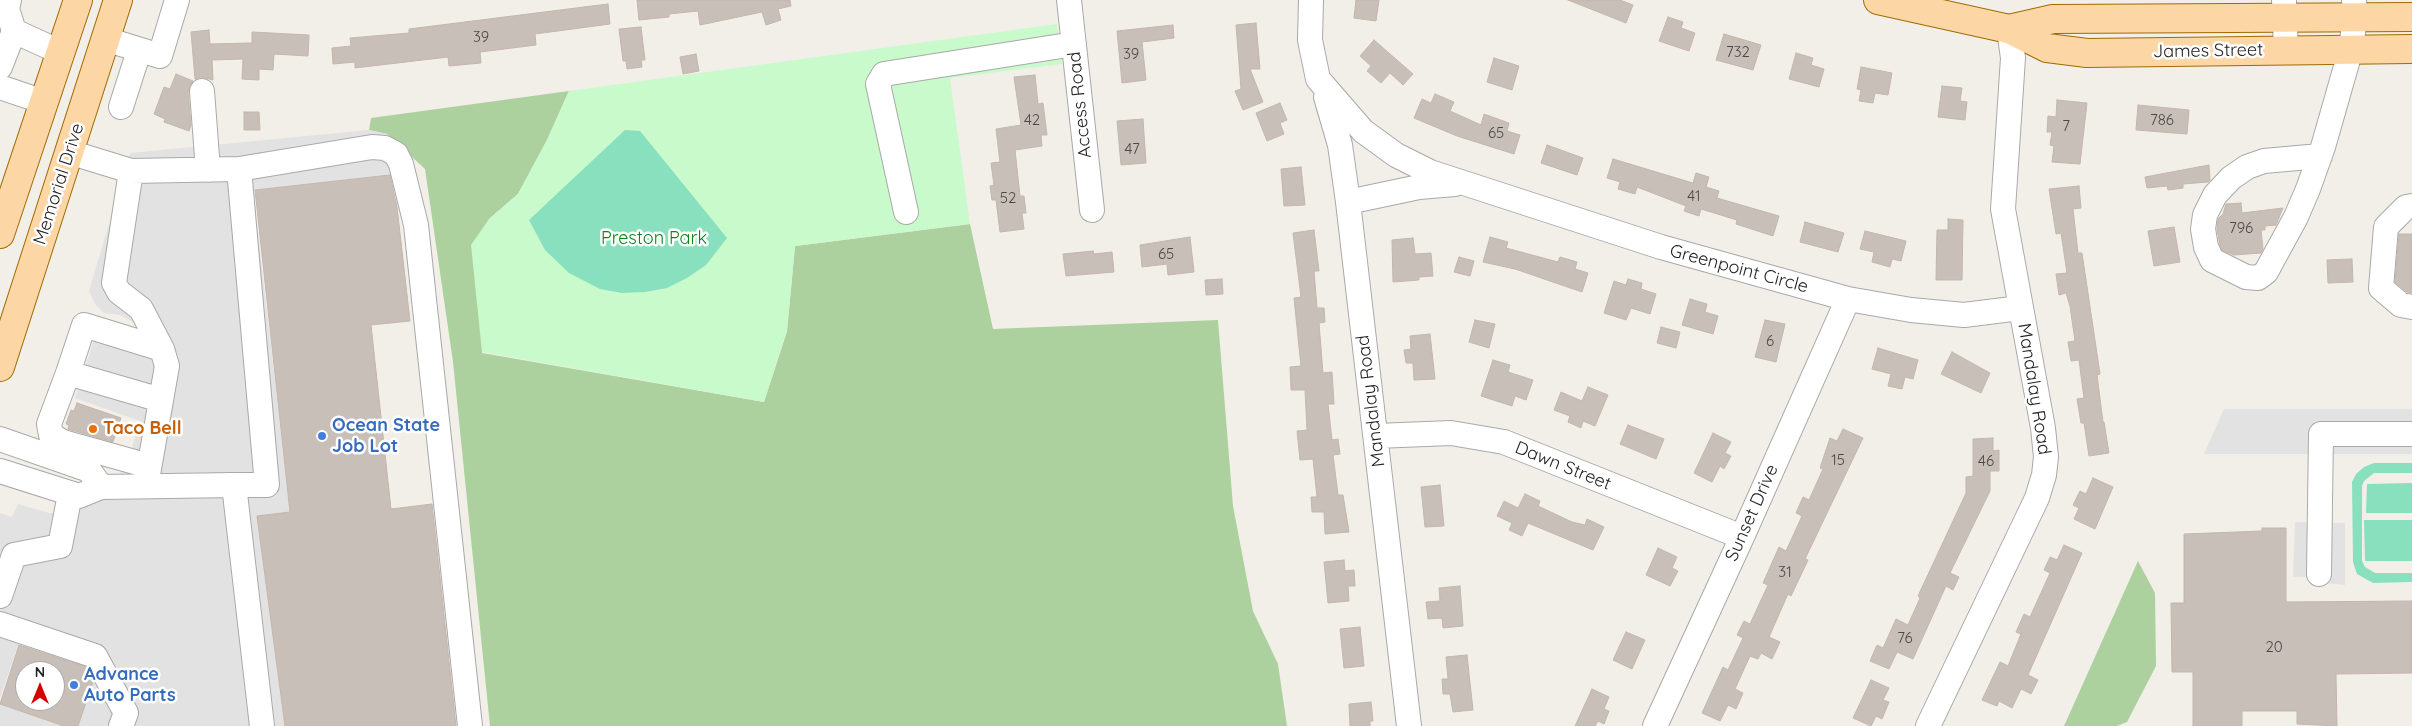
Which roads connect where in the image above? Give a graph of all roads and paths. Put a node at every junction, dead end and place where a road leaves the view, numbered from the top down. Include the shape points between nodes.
1 (9, 0) edge
2 (78, 0) edge
3 (118, 0) edge
4 (177, 0) edge
5 (1069, 0) edge
6 (1311, 0) edge
7 (1878, 0) edge
8 (1923, 5) edge
9 (2285, 8) edge
10 (2354, 8) edge
11 (2412, 17) edge
12 (2009, 28) junction
13 (14, 31) junction
14 (105, 39) junction
15 (1074, 44) junction
16 (2351, 49) junction
17 (2412, 49) edge
18 (139, 50) junction
19 (2286, 50) junction
20 (60, 52) junction
21 (0, 67) edge
22 (1318, 79) junction
23 (0, 87) edge
24 (202, 91) dead end
25 (44, 102) junction
26 (121, 107) dead end
27 (68, 152) junction
28 (2320, 156) junction
29 (239, 169) junction
30 (208, 170) junction
31 (131, 171) junction
32 (1464, 184) junction
33 (1348, 202) junction
34 (2412, 206) edge
35 (1092, 210) dead end
36 (906, 212) dead end
37 (2, 223) edge
38 (1848, 299) junction
39 (2412, 307) edge
40 (2020, 308) junction
41 (162, 349) junction
42 (0, 368) edge
43 (77, 376) junction
44 (161, 400) junction
45 (2412, 434) edge
46 (1376, 436) junction
47 (0, 439) edge
48 (0, 471) edge
49 (147, 476) junction
50 (234, 486) junction
51 (101, 487) junction
52 (70, 494) junction
53 (1742, 537) junction
54 (2319, 574) dead end
55 (0, 596) edge
56 (0, 624) edge
57 (121, 726) edge
58 (262, 726) edge
59 (470, 726) edge
60 (1408, 726) edge
61 (1655, 726) edge
62 (1928, 726) edge

1 - 13 street via 7,9
2 - 20 main road
3 - 14 main road, Memorial Drive
4 - 18 street via 160,56
5 - 15 street, Access Road
6 - 22 street, Greenpoint Circle via 1310,40
7 - 8 main road, James Street
8 - 12 main road, James Street
9 - 10 main road, James Street
9 - 12 main road, James Street via 2053,19
9 - 19 street
10 - 11 main road, James Street
10 - 16 street
12 - 19 main road, James Street via 2047,48 2087,53
12 - 40 street, Mandalay Road via 2013,58 2003,209
13 - 20 street
13 - 21 street
14 - 18 street
14 - 27 main road, Memorial Drive
15 - 35 street, Access Road
15 - 36 street via 884,74 878,84
16 - 17 main road, James Street
16 - 19 main road, James Street
16 - 28 street
18 - 26 street
20 - 25 main road
22 - 32 street, Greenpoint Circle via 1348,115 1379,144 1414,165
22 - 33 street, Mandalay Road via 1333,117
23 - 25 street
24 - 30 street
25 - 37 main road
27 - 31 street
27 - 42 main road, Memorial Drive
28 - 28 street via 2296,217 2266,272 2258,278 2246,277 2212,260 2203,229 2205,215 2215,195 2231,178 2264,161
29 - 30 street
29 - 50 street via 267,486
29 - 59 street via 372,147 385,148 396,154 401,164 416,226
30 - 31 street
31 - 41 street via 114,283 119,292 141,309
32 - 33 street, Greenpoint Circle via 1419,187
32 - 38 street, Greenpoint Circle via 1661,247
33 - 46 street, Mandalay Road
34 - 39 street via 2406,207 2386,227 2381,288 2401,305
38 - 40 street, Greenpoint Circle via 1964,315
38 - 53 street, Sunset Drive
40 - 62 street, Mandalay Road via 2043,428 2044,475 2037,498
41 - 43 street via 84,325
41 - 44 street via 167,366
43 - 44 street
43 - 49 street via 49,424 52,435
44 - 49 street
45 - 54 street via 2320,434
46 - 53 street, Dawn Street via 1451,433 1504,442
46 - 60 street, Mandalay Road
47 - 51 street via 89,470
48 - 52 street
49 - 50 street
49 - 51 street
50 - 58 street
51 - 52 street via 79,496
52 - 55 street via 60,546 14,555
53 - 61 street, Sunset Drive
56 - 57 street via 94,656 126,714

